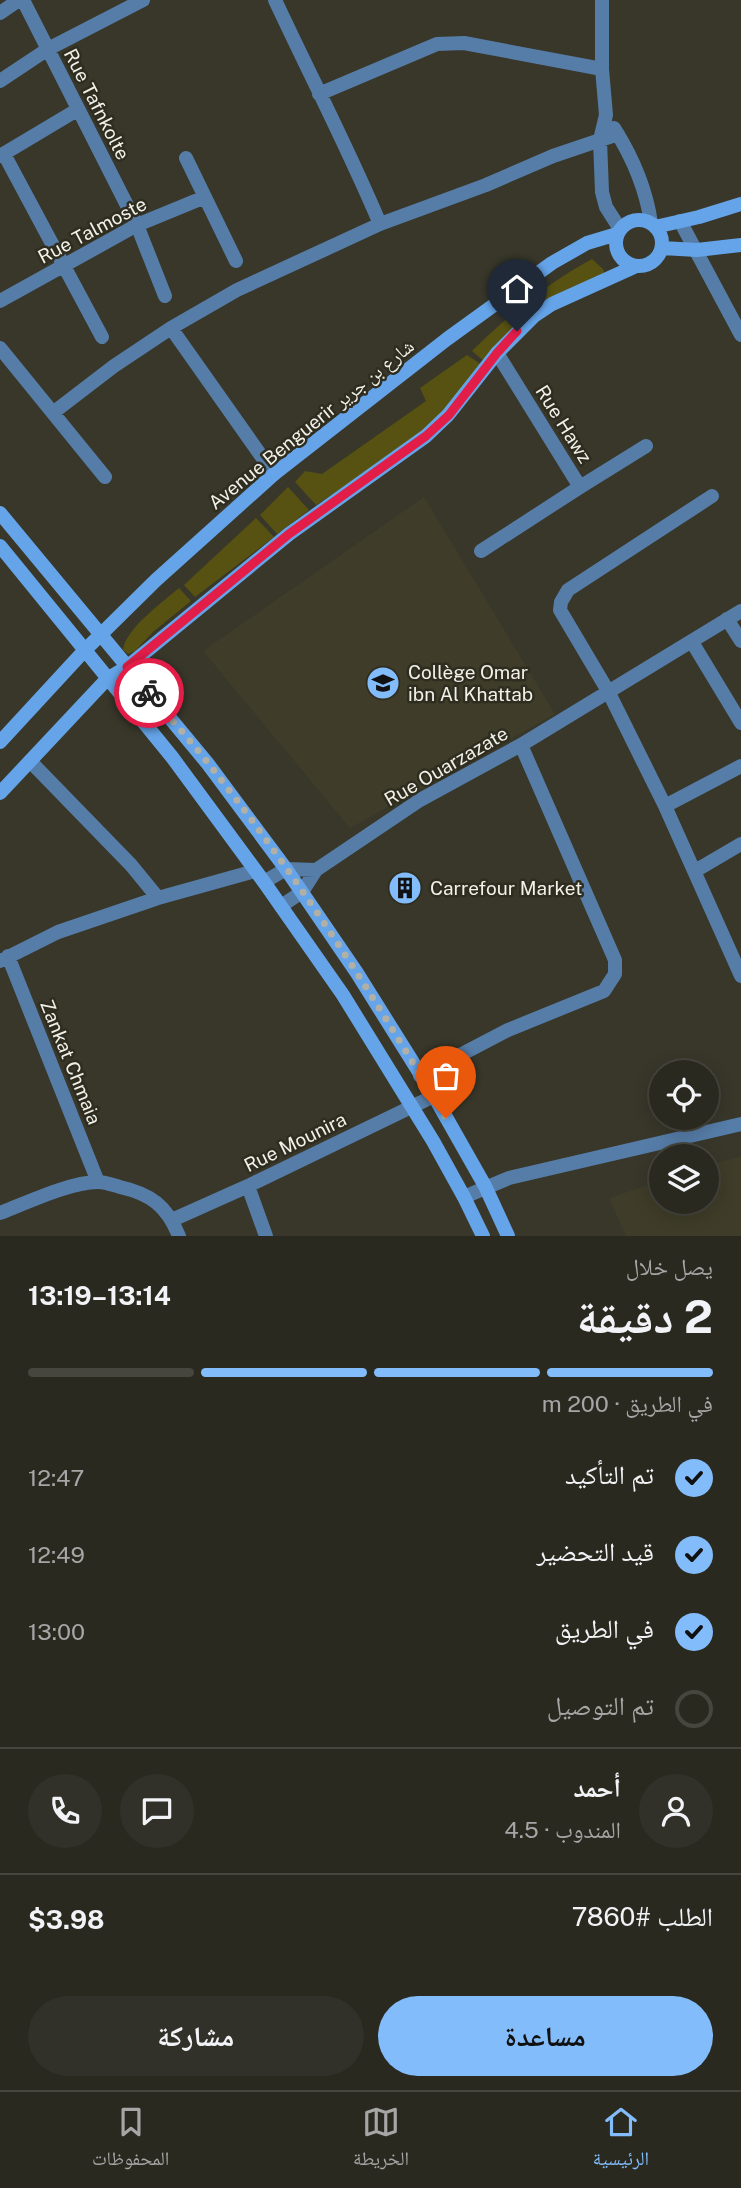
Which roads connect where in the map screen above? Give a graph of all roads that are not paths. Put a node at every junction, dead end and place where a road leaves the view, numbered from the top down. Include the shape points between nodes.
1 (21, 0) edge
2 (143, 0) edge
3 (275, 0) edge
4 (602, 0) edge
5 (0, 13) edge
6 (48, 49) junction
7 (602, 69) junction
8 (0, 81) edge
9 (319, 94) junction
10 (77, 110) junction
11 (606, 115) junction
12 (618, 134) junction
13 (600, 140) junction
14 (2, 155) edge
15 (186, 158) dead end
16 (205, 197) junction
17 (741, 204) edge
18 (680, 221) junction
19 (380, 224) junction
20 (137, 225) junction
21 (653, 225) junction
22 (619, 232) junction
23 (741, 245) edge
24 (662, 248) junction
25 (697, 250) junction
26 (236, 261) dead end
27 (65, 266) junction
28 (636, 266) junction
29 (165, 296) dead end
30 (0, 302) edge
31 (171, 328) junction
32 (741, 335) edge
33 (102, 337) dead end
34 (0, 348) edge
35 (497, 353) junction
36 (54, 412) junction
37 (646, 446) dead end
38 (274, 474) junction
39 (105, 477) dead end
40 (580, 487) junction
41 (712, 496) dead end
42 (0, 513) edge
43 (0, 546) edge
44 (481, 551) dead end
45 (741, 611) edge
46 (727, 619) junction
47 (102, 633) junction
48 (741, 641) edge
49 (692, 642) junction
50 (84, 651) junction
51 (127, 667) junction
52 (107, 679) junction
53 (608, 691) junction
54 (741, 723) edge
55 (0, 743) edge
56 (521, 746) junction
57 (30, 761) junction
58 (741, 766) edge
59 (0, 793) edge
60 (664, 806) junction
61 (741, 844) edge
62 (286, 869) junction
63 (316, 870) junction
64 (695, 871) junction
65 (260, 876) junction
66 (302, 892) junction
67 (158, 898) junction
68 (281, 906) junction
69 (741, 932) edge
70 (727, 940) junction
71 (4, 959) edge
72 (741, 976) edge
73 (420, 1076) junction
74 (434, 1096) junction
75 (412, 1108) junction
76 (741, 1124) edge
77 (99, 1182) junction
78 (248, 1186) junction
79 (485, 1186) junction
80 (464, 1197) junction
81 (0, 1213) edge
82 (172, 1220) junction
83 (179, 1236) edge
84 (266, 1236) edge
85 (482, 1236) edge
86 (508, 1236) edge

1 - 5 street
1 - 6 street, Rue Tafnkolte
2 - 6 street
3 - 9 street
4 - 7 street
6 - 8 street
6 - 10 street, Rue Tafnkolte
7 - 9 street via 449,42
7 - 11 street
9 - 19 street
10 - 14 street
10 - 20 street, Rue Tafnkolte
11 - 12 street
11 - 13 street
12 - 13 street
12 - 21 street via 638,171
13 - 19 street
13 - 22 street via 604,200
14 - 27 street
15 - 16 street
16 - 20 street, Rue Talmoste
16 - 26 street
17 - 18 main road
18 - 21 main road
18 - 25 street
19 - 31 street via 237,290
20 - 27 street, Rue Talmoste
20 - 29 street, Rue Tafnkolte
21 - 22 main road via 631,221
21 - 24 main road via 660,233
22 - 28 main road via 617,252
22 - 38 main road, Avenue Benguerir شارع بن جرير via 552,262
23 - 25 main road
24 - 25 main road
24 - 28 main road via 656,260
25 - 32 street
27 - 30 street, Rue Talmoste
27 - 33 street
28 - 35 main road via 552,304
31 - 36 street
31 - 38 street
34 - 36 street
35 - 40 street, Rue Hawz
35 - 51 main road via 449,415 426,436 289,534
36 - 39 street
37 - 40 street, Rue Hawz
38 - 47 main road, Avenue Benguerir شارع بن جرير
40 - 44 street
41 - 53 street via 564,594 563,617
42 - 47 main road
43 - 50 main road
45 - 46 street, Rue Ouarzazate
46 - 48 street
46 - 49 street, Rue Ouarzazate
47 - 50 main road, Avenue Benguerir شارع بن جرير
47 - 51 main road
49 - 53 street, Rue Ouarzazate
49 - 54 street
50 - 52 main road
50 - 55 main road, Avenue Benguerir شارع بن جرير
51 - 52 main road
51 - 62 main road via 208,764
52 - 57 main road
52 - 65 main road
53 - 56 street, Rue Ouarzazate
53 - 60 street
56 - 63 street, Rue Ouarzazate via 420,800
56 - 73 street via 615,960 615,974 604,991 508,1030
57 - 59 main road
57 - 67 street
58 - 60 street
60 - 64 street
61 - 64 street
62 - 63 street
62 - 65 street
62 - 66 main road
63 - 66 street, Rue Ouarzazate
64 - 70 street
65 - 67 street
65 - 68 main road
66 - 68 street, Rue Ouarzazate
66 - 73 main road
67 - 71 street via 58,932
68 - 75 main road via 343,995
69 - 70 street
70 - 72 street
71 - 77 street, Zankat Chmaia
73 - 74 main road
74 - 75 street, Rue Mounira
74 - 79 main road
75 - 78 street, Rue Mounira
75 - 80 main road
76 - 79 street
77 - 81 street via 64,1189
77 - 82 street via 144,1194 159,1203
78 - 82 street, Rue Mounira
78 - 84 street
79 - 80 street
79 - 86 main road
80 - 85 main road
82 - 83 street

